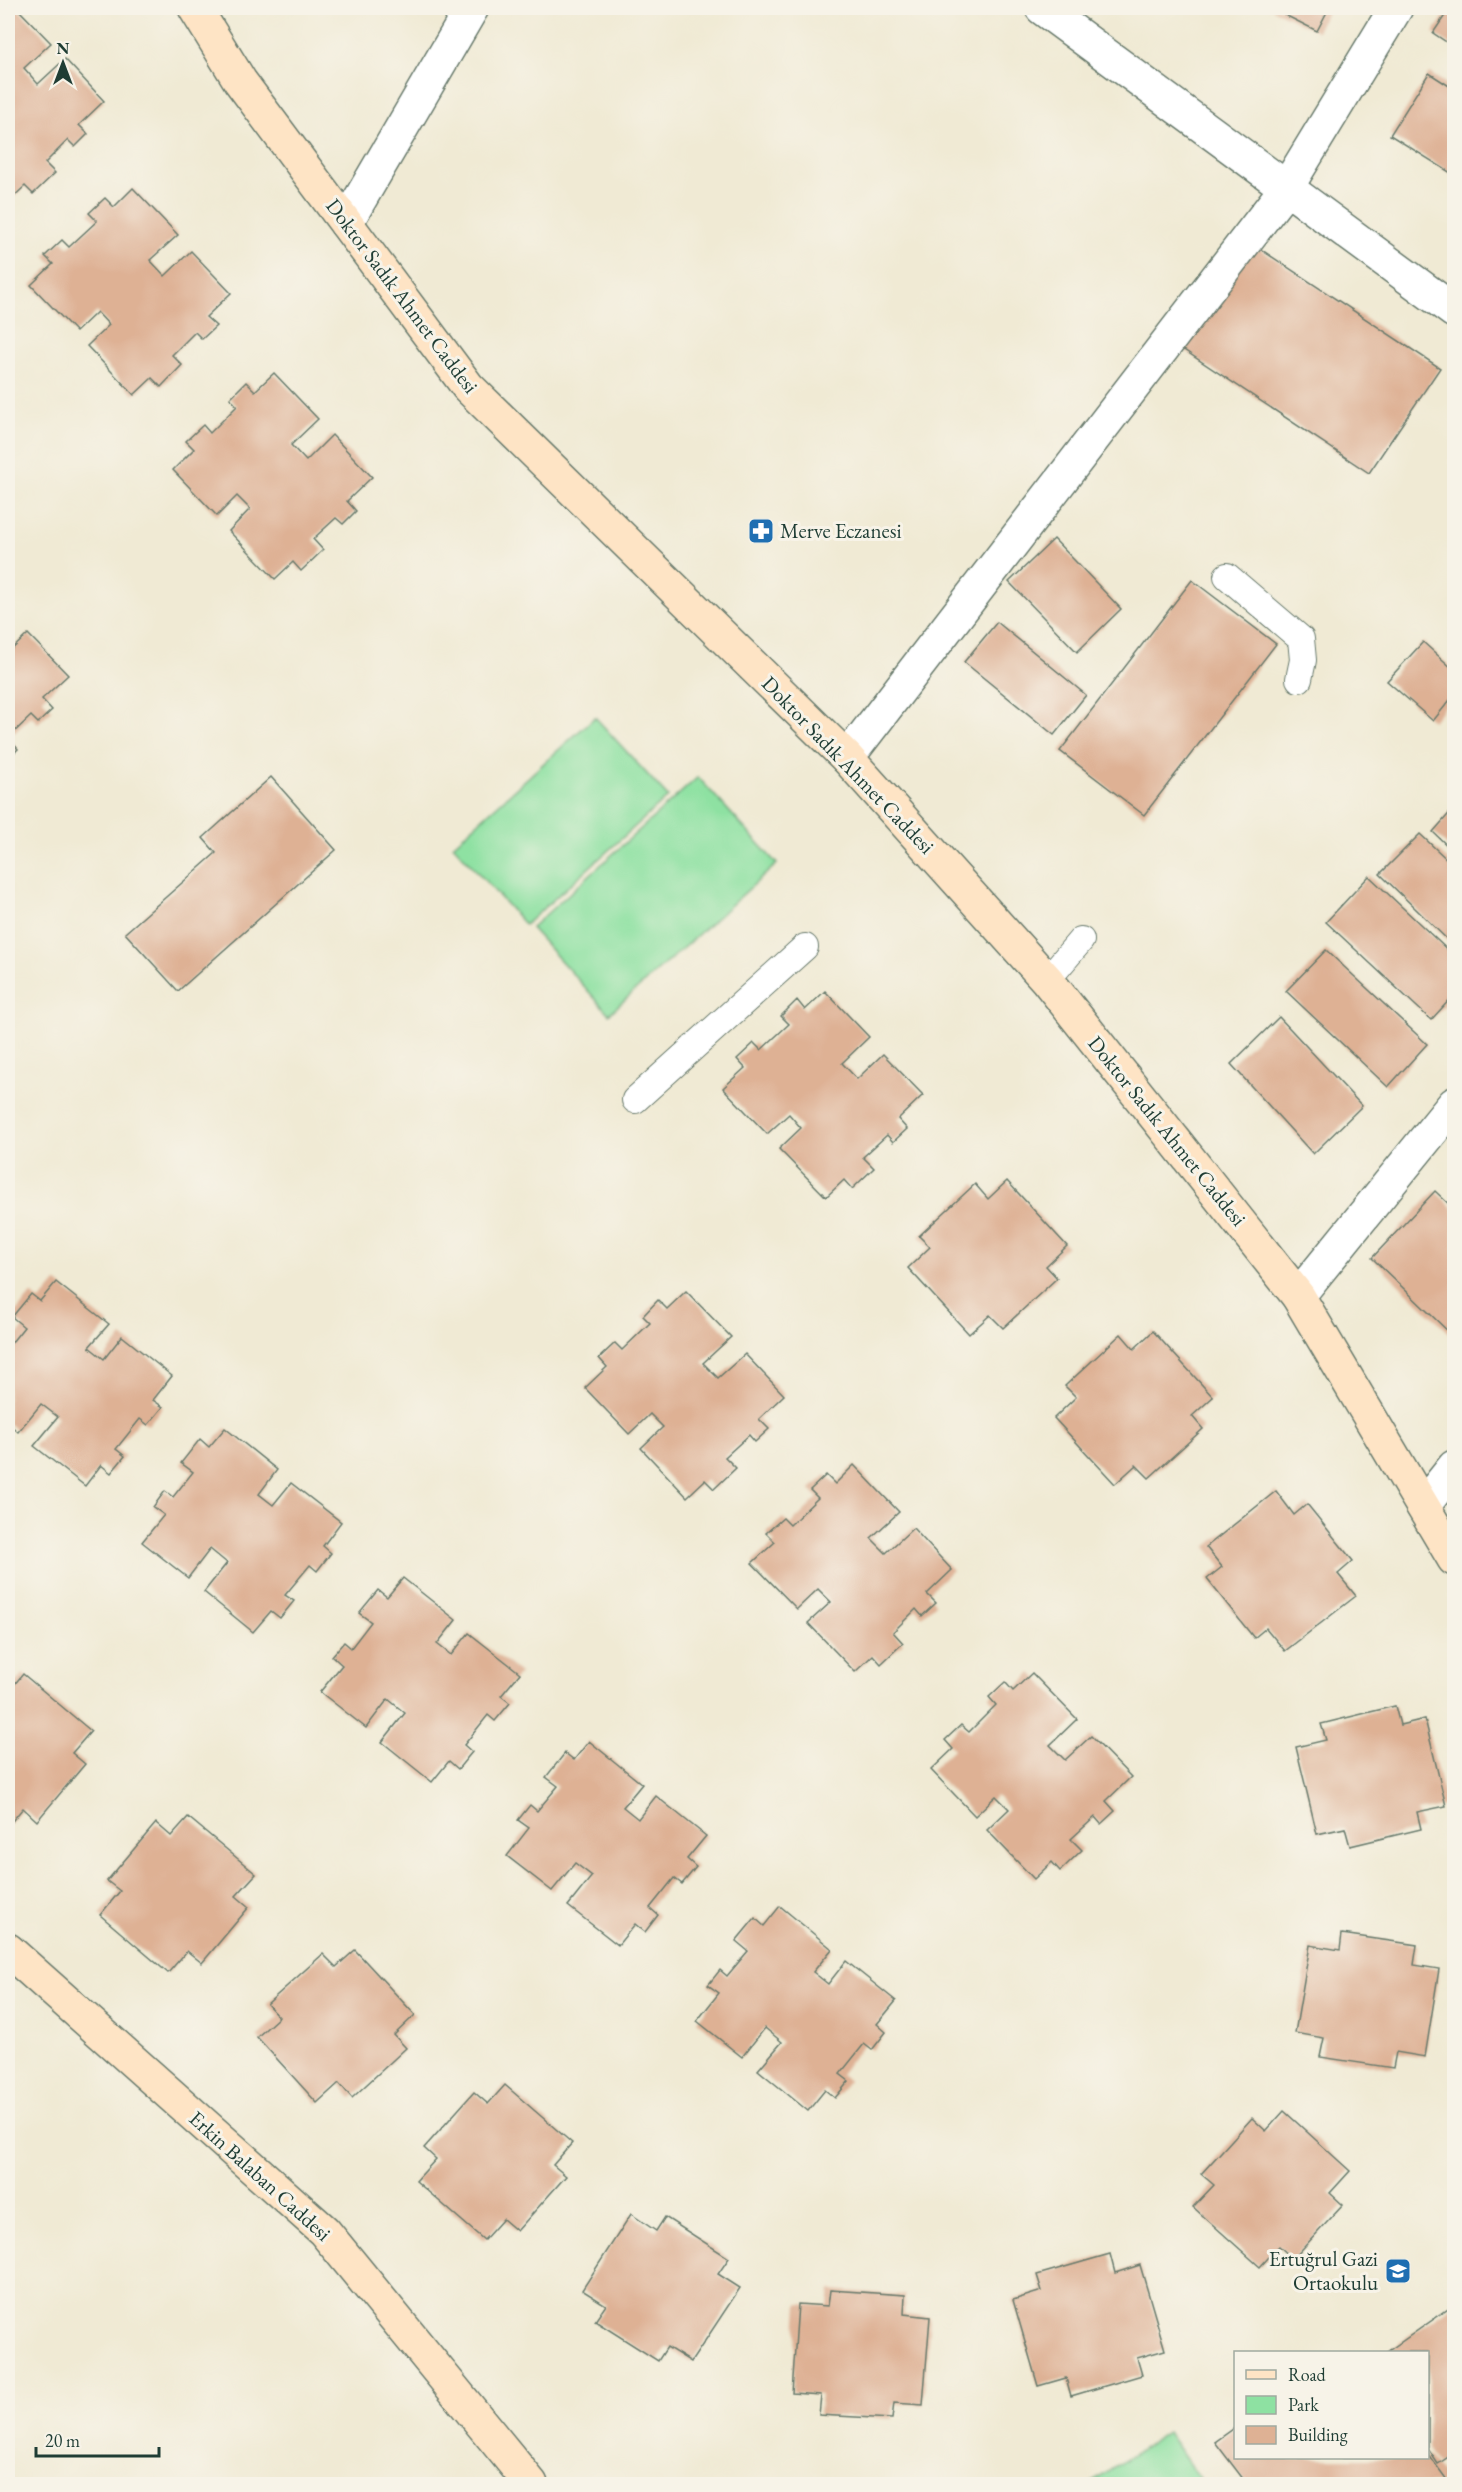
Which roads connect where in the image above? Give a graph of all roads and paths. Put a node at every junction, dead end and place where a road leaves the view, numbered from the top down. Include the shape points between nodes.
1 (195, 8) edge
2 (472, 8) edge
3 (1042, 8) edge
4 (1396, 8) edge
5 (1287, 187) junction
6 (346, 223) junction
7 (1455, 310) edge
8 (1227, 576) dead end
9 (1299, 679) dead end
10 (847, 758) junction
11 (1081, 940) dead end
12 (805, 947) dead end
13 (1047, 981) junction
14 (635, 1100) dead end
15 (1455, 1104) edge
16 (1298, 1296) junction
17 (1455, 1467) edge
18 (1423, 1506) junction
19 (1455, 1559) edge
20 (8, 1950) edge
21 (531, 2484) edge

1 - 6 street, Doktor Sadık Ahmet Caddesi via 240,81
2 - 6 street
3 - 5 street
4 - 5 street
5 - 7 street
5 - 10 street
6 - 10 street, Doktor Sadık Ahmet Caddesi via 468,387
8 - 9 lane via 1301,639 1303,660
10 - 13 street, Doktor Sadık Ahmet Caddesi
11 - 13 lane
12 - 14 lane
13 - 16 street, Doktor Sadık Ahmet Caddesi
15 - 16 street
16 - 18 street, Doktor Sadık Ahmet Caddesi
17 - 18 street
18 - 19 street, Doktor Sadık Ahmet Caddesi
20 - 21 street, Erkin Balaban Caddesi via 324,2231

